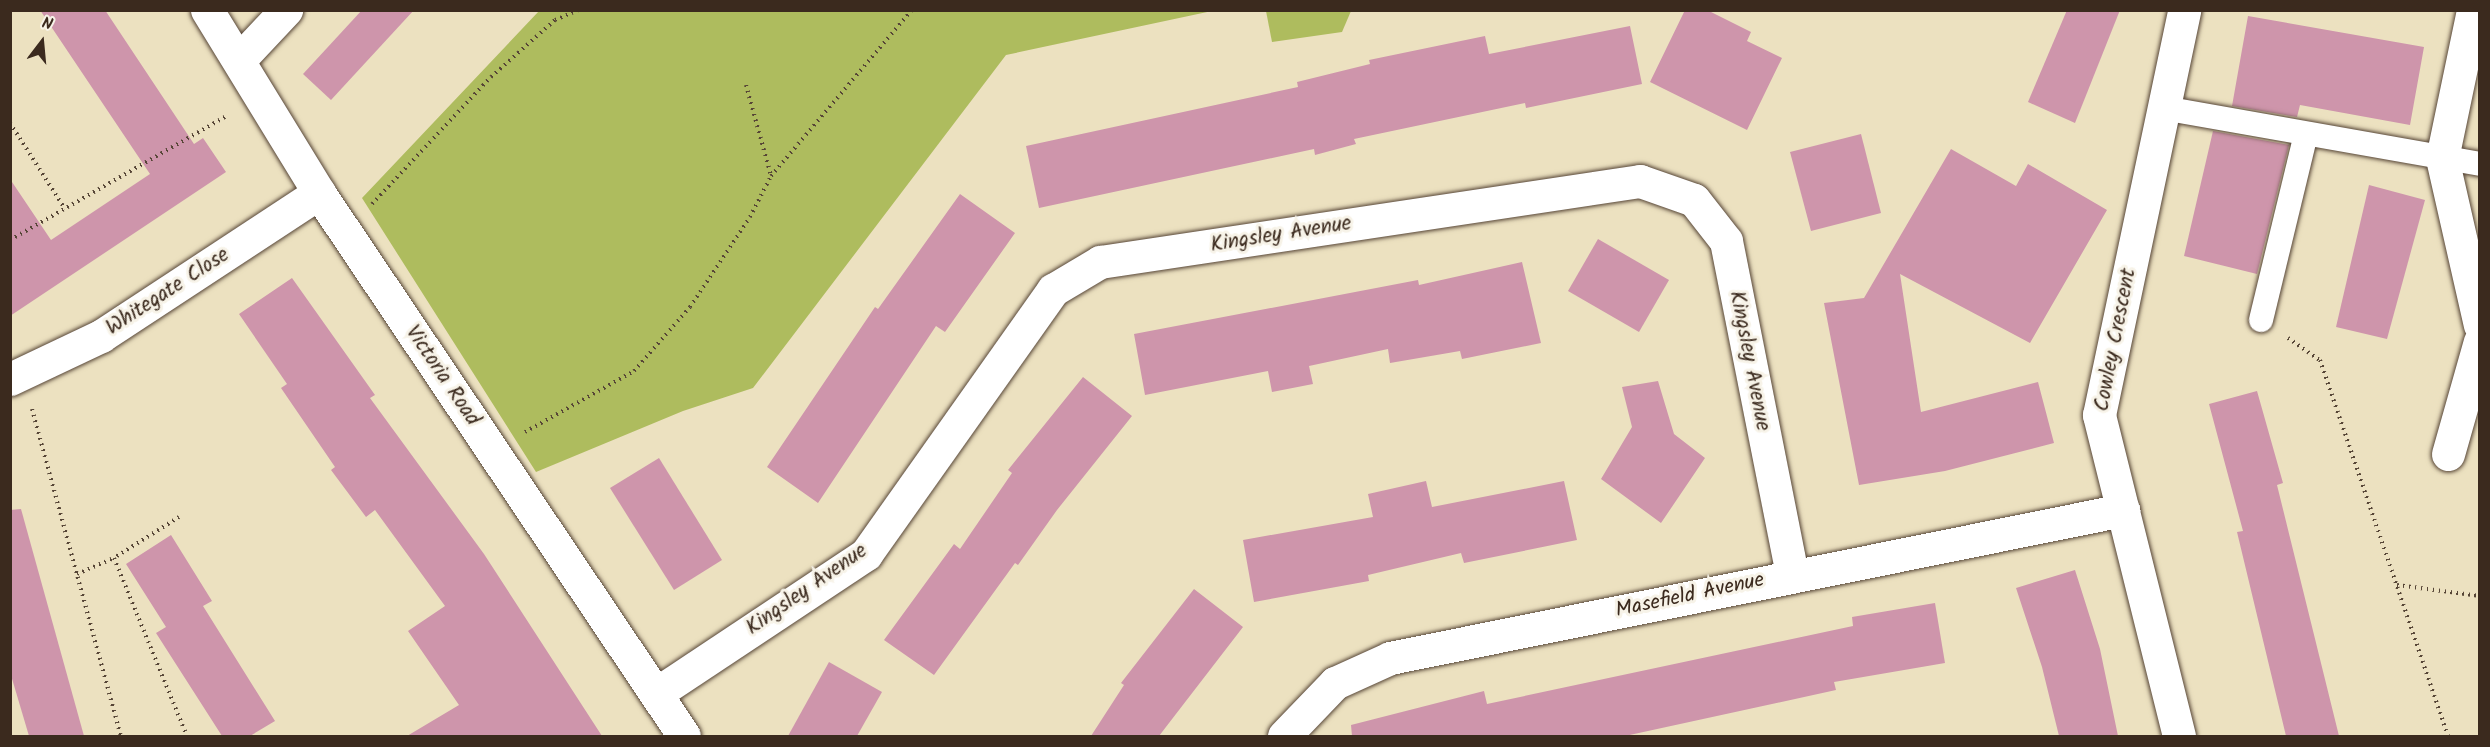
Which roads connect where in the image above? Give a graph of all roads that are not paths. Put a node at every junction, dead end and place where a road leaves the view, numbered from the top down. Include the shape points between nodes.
1 (207, 10) edge
2 (286, 10) edge
3 (2184, 10) edge
4 (2473, 10) edge
5 (238, 60) junction
6 (2163, 108) junction
7 (2306, 134) junction
8 (2442, 158) junction
9 (2480, 164) edge
10 (319, 193) junction
11 (2261, 320) road end
12 (2480, 324) edge
13 (2480, 341) edge
14 (16, 376) edge
15 (2448, 454) dead end
16 (2122, 510) junction
17 (1792, 575) junction
18 (657, 693) junction
19 (684, 736) edge
20 (1284, 736) edge
21 (2179, 736) edge

1 - 5 street, Victoria Road
2 - 5 street
3 - 6 street, Cowley Crescent
4 - 8 street
5 - 10 street, Victoria Road
6 - 7 lane
6 - 16 street, Cowley Crescent via 2099,415
7 - 8 lane
7 - 11 lane
8 - 9 lane
8 - 12 street
10 - 14 street, Whitegate Close via 101,336
10 - 18 street, Victoria Road
13 - 15 street
16 - 17 street, Masefield Avenue
16 - 21 street, Cowley Crescent
17 - 18 street, Kingsley Avenue via 1726,241 1694,200 1640,181 1100,262 1053,290 866,554
17 - 20 street, Masefield Avenue via 1390,658 1335,683
18 - 19 street, Victoria Road

